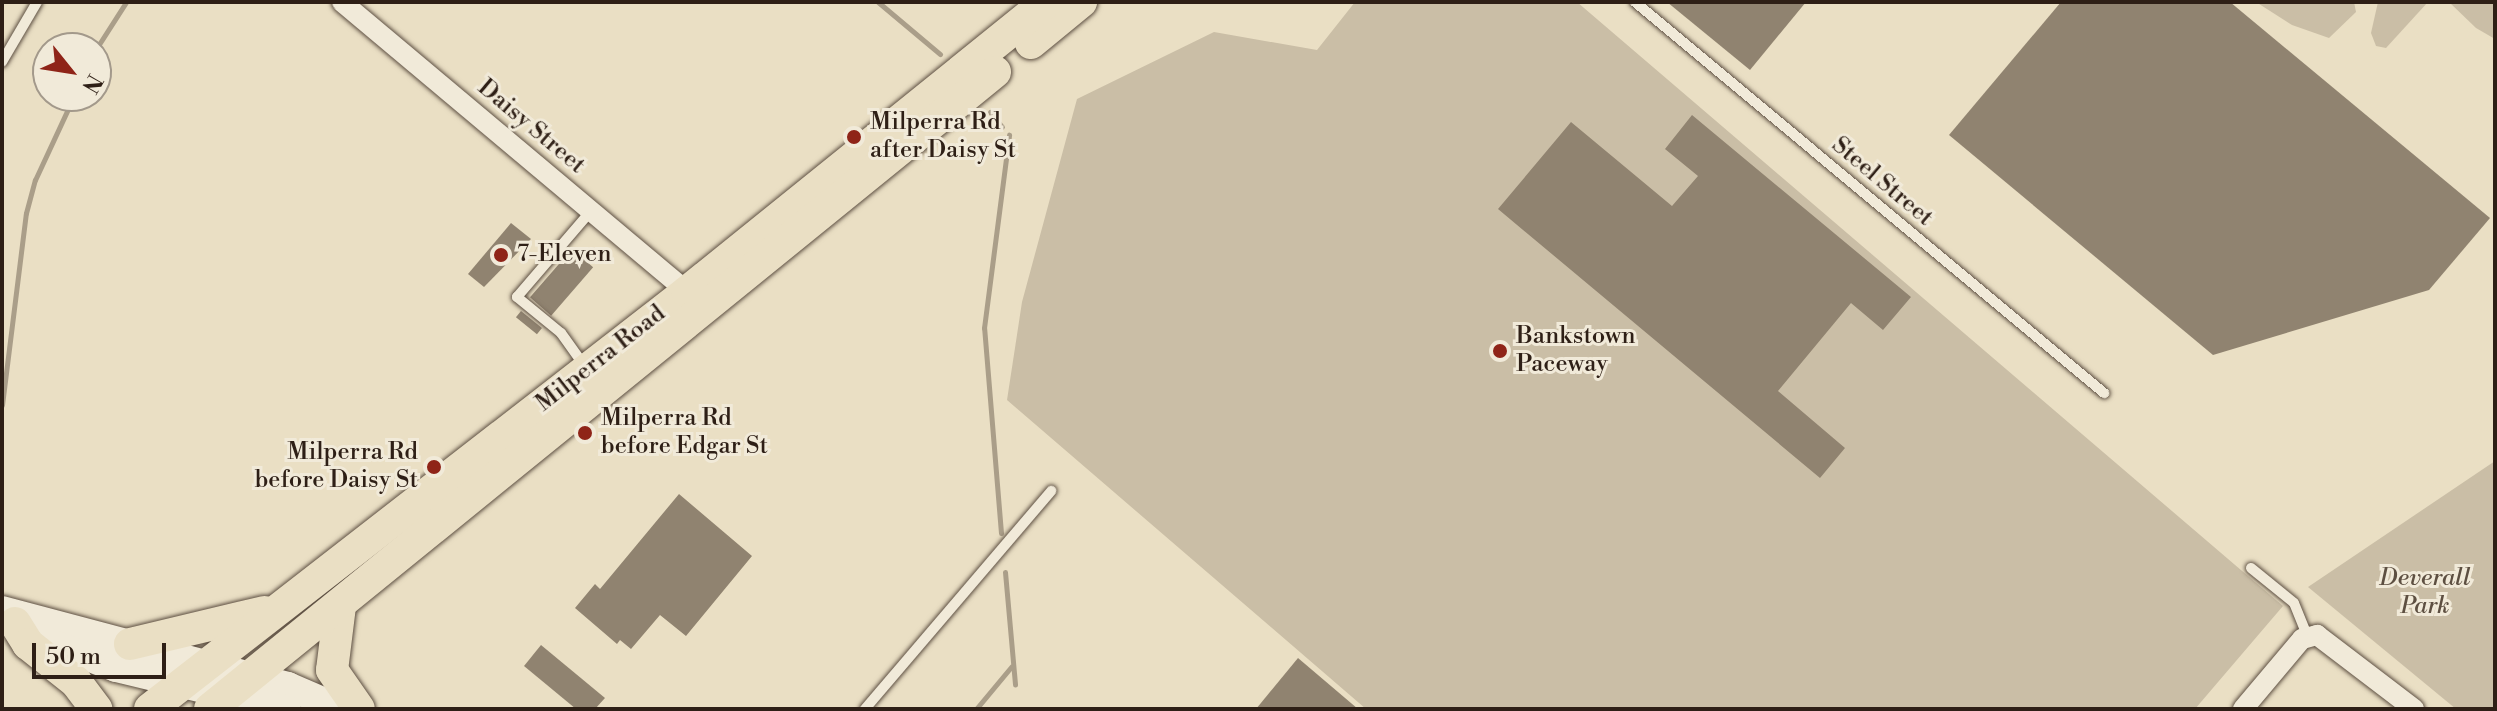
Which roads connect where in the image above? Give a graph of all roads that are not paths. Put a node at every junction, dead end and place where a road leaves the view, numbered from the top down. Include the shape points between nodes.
1 (37, 2) edge
2 (342, 2) edge
3 (1046, 2) edge
4 (1081, 2) edge
5 (1635, 2) edge
6 (2, 62) edge
7 (591, 211) junction
8 (687, 292) junction
9 (587, 370) junction
10 (2104, 393) dead end
11 (1051, 491) dead end
12 (2251, 568) dead end
13 (293, 599) junction
14 (340, 606) junction
15 (6, 616) edge
16 (2304, 637) junction
17 (130, 644) junction
18 (209, 664) junction
19 (181, 684) junction
20 (230, 693) edge
21 (96, 709) edge
22 (150, 709) edge
23 (287, 709) edge
24 (341, 709) edge
25 (359, 709) edge
26 (865, 709) edge
27 (2243, 709) edge
28 (2414, 709) edge

1 - 6 lane
2 - 7 street, Daisy Street
3 - 8 highway, Milperra Road
4 - 14 highway, Milperra Road
5 - 10 lane, Steel Street
7 - 8 street, Daisy Street
7 - 9 lane via 517,297 561,333
8 - 9 highway, Milperra Road
9 - 13 highway, Milperra Road
11 - 26 lane
12 - 16 lane via 2294,603
13 - 17 highway via 232,623
13 - 18 highway, Milperra Road
14 - 20 highway, Milperra Road
14 - 25 highway via 332,670
15 - 17 main road
15 - 19 main road via 58,650
15 - 21 highway via 28,644 76,682
16 - 27 street
16 - 28 street via 2333,643
17 - 18 main road
18 - 19 highway, Milperra Road
18 - 20 main road
19 - 20 main road
19 - 22 highway, Milperra Road
20 - 23 main road
20 - 24 main road via 307,692

